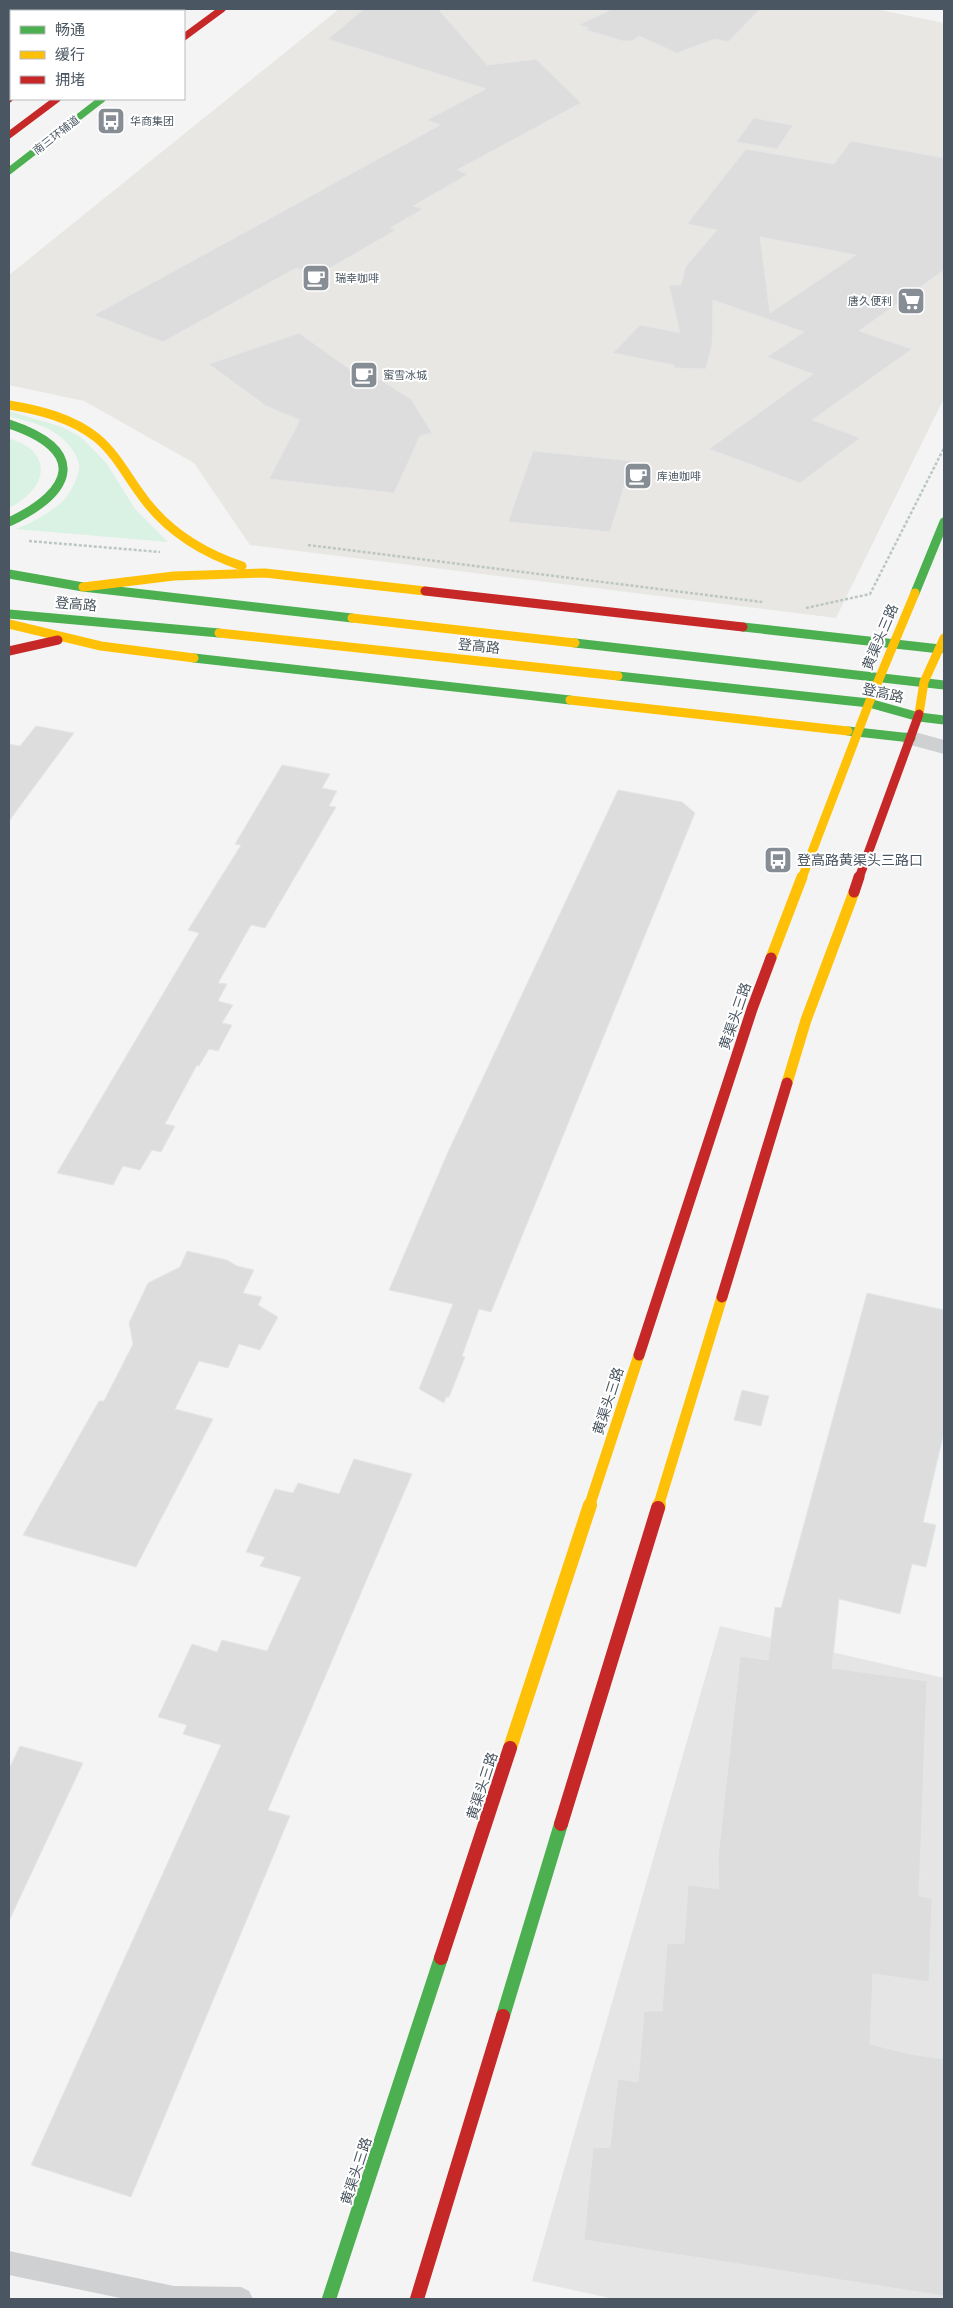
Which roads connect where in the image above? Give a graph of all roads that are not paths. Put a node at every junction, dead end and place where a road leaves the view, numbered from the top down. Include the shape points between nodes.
1 (222, 9) edge
2 (185, 36) edge
3 (56, 100) edge
4 (101, 100) edge
5 (9, 135) edge
6 (9, 171) edge
7 (9, 405) edge
8 (9, 424) edge
9 (9, 522) edge
10 (944, 522) edge
11 (265, 573) junction
12 (9, 574) edge
13 (83, 587) junction
14 (9, 614) edge
15 (9, 624) edge
16 (185, 629) junction
17 (62, 639) junction
18 (894, 644) junction
19 (943, 645) edge
20 (9, 652) edge
21 (880, 677) junction
22 (924, 682) junction
23 (944, 685) edge
24 (869, 703) junction
25 (944, 720) edge
26 (914, 728) junction
27 (858, 732) junction
28 (944, 747) edge
29 (9, 2263) edge
30 (240, 2299) edge
31 (330, 2299) edge
32 (417, 2299) edge

1 - 2 main road
3 - 5 main road
4 - 6 main road, 南三环辅道
7 - 11 main road via 45,413 90,434 106,445 151,510 167,526 201,552
8 - 9 main road via 47,442 58,453 62,466 62,480 51,495 35,509
10 - 18 main road, 黄渠头三路
11 - 13 main road via 157,576
11 - 18 main road
12 - 13 main road, 登高路
13 - 21 main road, 登高路
14 - 16 main road, 登高路
15 - 17 main road
16 - 17 main road via 127,630
16 - 24 main road, 登高路
17 - 20 main road
17 - 27 main road via 105,648
18 - 19 main road
18 - 21 main road, 黄渠头三路
19 - 22 main road
21 - 22 main road, 登高路
21 - 24 main road, 黄渠头三路
22 - 23 main road, 登高路
22 - 26 main road
24 - 26 main road, 登高路
24 - 27 main road, 黄渠头三路
25 - 26 main road, 登高路
26 - 27 main road
26 - 28 street
26 - 32 main road via 806,1020
27 - 31 main road, 黄渠头三路 via 752,1009
29 - 30 lane via 174,2298

